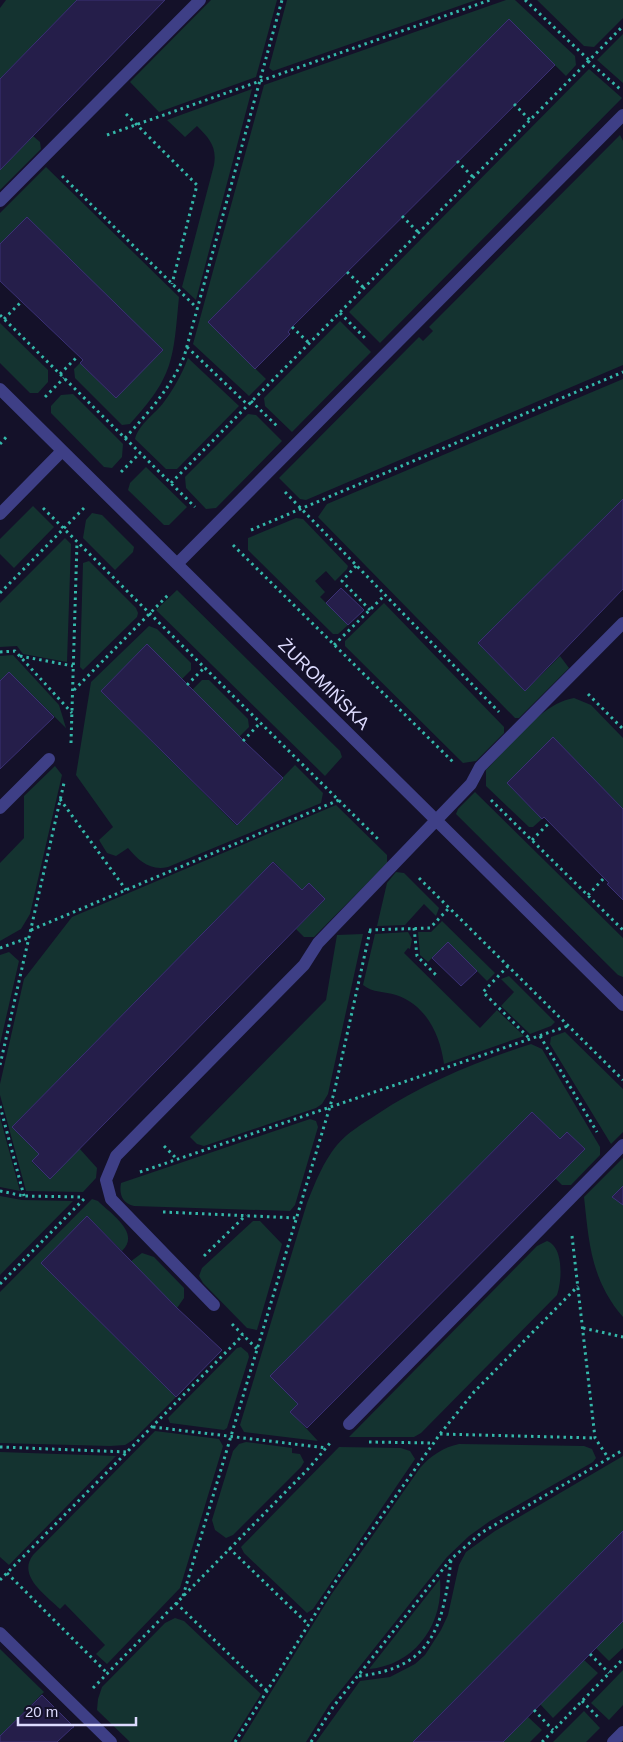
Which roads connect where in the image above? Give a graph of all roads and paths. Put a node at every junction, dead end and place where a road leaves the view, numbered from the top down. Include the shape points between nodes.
1 (200, 0) edge
2 (282, 0) edge
3 (490, 0) edge
4 (525, 0) edge
5 (623, 26) edge
6 (589, 61) junction
7 (260, 81) junction
8 (623, 91) edge
9 (106, 94) junction
10 (514, 104) dead end
11 (623, 114) edge
12 (530, 120) junction
13 (136, 124) junction
14 (99, 138) dead end
15 (43, 157) junction
16 (457, 162) dead end
17 (473, 177) junction
18 (0, 201) edge
19 (402, 216) dead end
20 (419, 233) junction
21 (348, 272) dead end
22 (172, 284) junction
23 (364, 288) junction
24 (22, 301) dead end
25 (198, 309) junction
26 (340, 312) junction
27 (0, 314) edge
28 (4, 319) junction
29 (292, 327) dead end
30 (309, 343) junction
31 (187, 348) junction
32 (78, 356) dead end
33 (384, 356) junction
34 (623, 372) edge
35 (60, 374) junction
36 (64, 378) junction
37 (0, 389) edge
38 (251, 401) junction
39 (40, 403) dead end
40 (248, 405) junction
41 (124, 438) junction
42 (295, 444) junction
43 (62, 451) junction
44 (140, 453) junction
45 (267, 474) junction
46 (115, 478) dead end
47 (171, 483) junction
48 (38, 502) dead end
49 (89, 503) dead end
50 (301, 509) junction
51 (0, 514) edge
52 (214, 527) junction
53 (64, 528) junction
54 (228, 540) junction
55 (77, 541) junction
56 (177, 564) junction
57 (356, 566) junction
58 (188, 575) junction
59 (0, 593) edge
60 (385, 595) junction
61 (370, 610) junction
62 (150, 613) junction
63 (623, 623) edge
64 (334, 645) junction
65 (0, 652) edge
66 (19, 656) junction
67 (74, 666) junction
68 (205, 667) junction
69 (571, 676) junction
70 (187, 685) dead end
71 (73, 690) junction
72 (72, 714) junction
73 (261, 722) junction
74 (623, 729) edge
75 (516, 730) junction
76 (243, 741) dead end
77 (71, 745) dead end
78 (48, 759) dead end
79 (64, 780) dead end
80 (473, 782) junction
81 (60, 799) junction
82 (339, 800) junction
83 (0, 808) edge
84 (437, 820) junction
85 (549, 823) dead end
86 (532, 840) junction
87 (400, 860) junction
88 (604, 878) dead end
89 (381, 879) junction
90 (126, 890) junction
91 (588, 895) junction
92 (449, 908) junction
93 (414, 928) junction
94 (404, 929) dead end
95 (30, 930) junction
96 (623, 930) edge
97 (28, 938) junction
98 (0, 948) edge
99 (508, 966) junction
100 (436, 974) dead end
101 (623, 1005) edge
102 (568, 1026) junction
103 (540, 1036) junction
104 (530, 1039) junction
105 (0, 1065) edge
106 (623, 1080) edge
107 (0, 1106) edge
108 (330, 1107) junction
109 (623, 1145) edge
110 (612, 1156) junction
111 (106, 1184) junction
112 (0, 1191) edge
113 (24, 1196) junction
114 (85, 1197) junction
115 (568, 1200) junction
116 (120, 1210) junction
117 (246, 1216) junction
118 (297, 1218) junction
119 (184, 1276) junction
120 (0, 1284) edge
121 (578, 1286) junction
122 (214, 1305) joint
123 (583, 1328) junction
124 (243, 1335) junction
125 (623, 1337) edge
126 (258, 1350) junction
127 (349, 1424) joint
128 (152, 1427) junction
129 (440, 1434) junction
130 (231, 1436) junction
131 (596, 1438) junction
132 (359, 1442) dead end
133 (434, 1443) junction
134 (0, 1447) edge
135 (327, 1448) junction
136 (623, 1450) edge
137 (127, 1452) junction
138 (609, 1459) junction
139 (229, 1548) junction
140 (452, 1559) junction
141 (7, 1573) junction
142 (0, 1580) edge
143 (183, 1596) junction
144 (176, 1603) junction
145 (308, 1624) junction
146 (0, 1633) edge
147 (141, 1638) junction
148 (213, 1639) junction
149 (146, 1643) dead end
150 (209, 1644) dead end
151 (590, 1654) dead end
152 (623, 1659) edge
153 (107, 1673) junction
154 (609, 1673) junction
155 (358, 1676) junction
156 (267, 1691) junction
157 (74, 1706) junction
158 (534, 1710) dead end
159 (553, 1730) junction
160 (623, 1732) edge
161 (111, 1742) edge
162 (235, 1742) edge
163 (311, 1742) edge
164 (542, 1742) edge
165 (613, 1742) edge

1 - 9 street
2 - 7 path
3 - 7 path
4 - 6 path
5 - 6 path
6 - 8 path
6 - 12 path
7 - 13 path
7 - 25 path
9 - 13 path
9 - 15 street
10 - 12 path
11 - 33 street
12 - 17 path
13 - 14 path
13 - 22 path via 197,186
15 - 18 street
15 - 22 path
16 - 17 path
17 - 20 path
19 - 20 path
20 - 23 path
21 - 23 path
22 - 25 path
23 - 26 path
24 - 28 path
25 - 31 path
26 - 30 path
26 - 33 path
27 - 28 path
28 - 35 path
29 - 30 path
30 - 38 path
31 - 40 path
31 - 41 path via 173,379 157,402
32 - 35 path
33 - 42 street
34 - 50 path
35 - 36 path
36 - 39 path
36 - 41 path
37 - 43 street, ŻUROMIŃSKA
38 - 40 path
38 - 42 path
40 - 47 path
41 - 44 path
42 - 45 street
43 - 51 street
43 - 56 street, ŻUROMIŃSKA
44 - 46 path
44 - 47 path
45 - 50 path
45 - 52 street
47 - 52 path
48 - 53 path
49 - 53 path
50 - 54 path
50 - 57 path
52 - 54 path
52 - 56 street
53 - 55 path
53 - 59 path
54 - 64 path
55 - 62 path
55 - 67 path
56 - 58 street, ŻUROMIŃSKA
57 - 60 path
57 - 61 path via 342,581
58 - 62 path
58 - 84 street, ŻUROMIŃSKA
60 - 61 path
60 - 75 path
61 - 64 path
62 - 68 path
62 - 71 path
63 - 69 street
64 - 80 path
65 - 66 path via 15,651
66 - 67 path
66 - 72 path
67 - 71 path
68 - 70 path
68 - 73 path
69 - 74 path
69 - 75 street
71 - 72 path
72 - 77 path
73 - 76 path
73 - 82 path
75 - 80 street via 480,767
78 - 83 street
79 - 81 path
80 - 84 street
80 - 86 path
81 - 90 path
81 - 95 path
82 - 87 path
82 - 90 path
84 - 87 street
84 - 101 street, ŻUROMIŃSKA
85 - 86 path
86 - 91 path
87 - 89 street
87 - 92 path
88 - 91 path
89 - 108 path
89 - 111 street via 318,942 304,965 119,1151 110,1167
90 - 95 path
91 - 96 path
92 - 93 path via 430,928
92 - 99 path
93 - 94 path
93 - 100 path via 418,956
95 - 97 path
97 - 98 path
97 - 105 path
99 - 102 path
99 - 104 path via 483,992
102 - 103 path
102 - 106 path
103 - 104 path
103 - 110 path
104 - 108 path
107 - 113 path
108 - 111 path
108 - 118 path
109 - 110 street
110 - 115 street
111 - 114 path
111 - 116 street via 111,1199
112 - 113 path
113 - 114 path
114 - 120 path
115 - 121 path
115 - 127 street
116 - 117 path
116 - 119 street
117 - 118 path
117 - 119 path
118 - 126 path
119 - 122 street
121 - 123 path
121 - 129 path via 474,1392
122 - 124 path
123 - 125 path
123 - 131 path
124 - 126 path
124 - 128 path
126 - 130 path
127 - 135 path
128 - 130 path
128 - 137 path
129 - 131 path
129 - 133 path
130 - 135 path
130 - 143 path
131 - 138 path
132 - 133 path
133 - 145 path
134 - 137 path
135 - 139 path
136 - 138 path
137 - 141 path
138 - 140 path via 486,1529
139 - 143 path
139 - 145 path
140 - 155 path
140 - 155 path via 443,1611 435,1632 422,1650 398,1668
141 - 142 path
141 - 153 path
143 - 144 path
144 - 147 path
144 - 148 path
145 - 156 path
146 - 157 street
147 - 149 path
147 - 153 path
148 - 150 path
148 - 156 path
151 - 154 path
152 - 154 path
153 - 157 path
154 - 159 path
155 - 163 path
156 - 162 path
157 - 161 street
158 - 159 path
159 - 164 path
160 - 165 street

